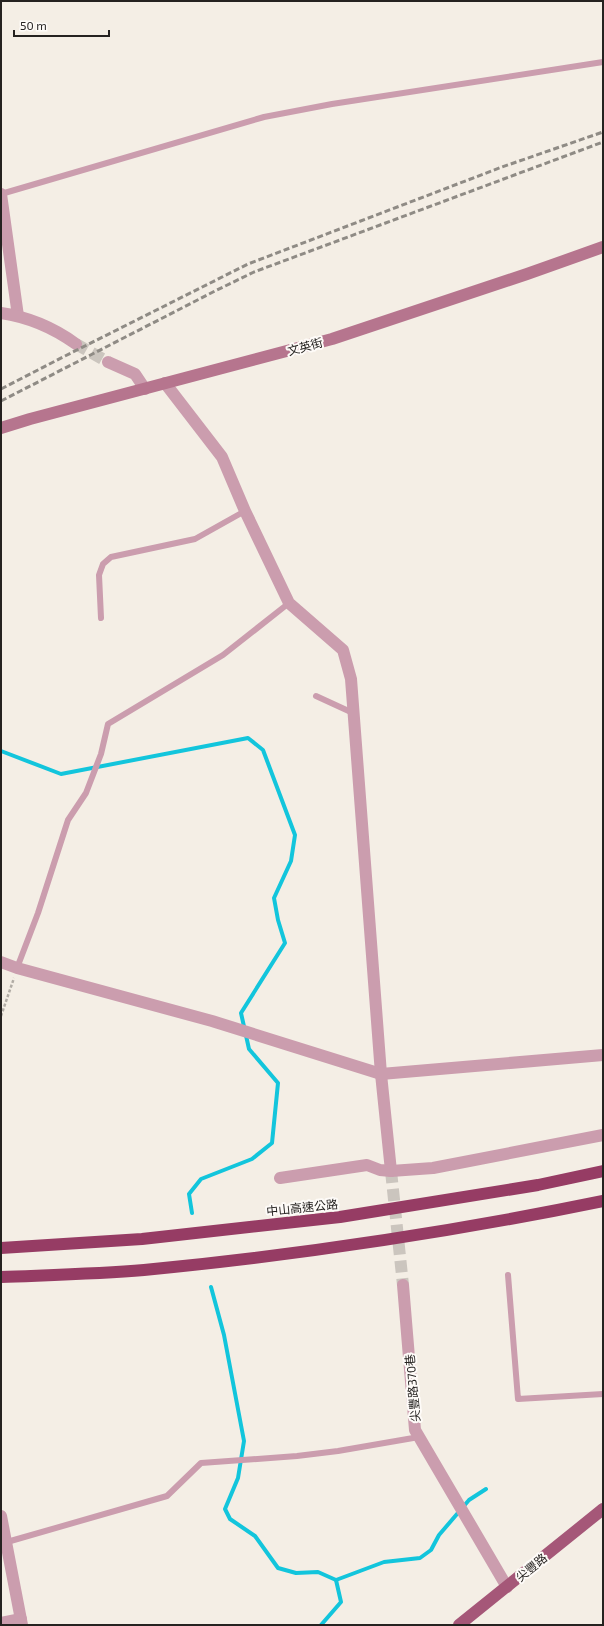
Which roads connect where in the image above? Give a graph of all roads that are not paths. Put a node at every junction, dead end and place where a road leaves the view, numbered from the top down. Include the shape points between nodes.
1 (603, 62) edge
2 (1, 194) edge
3 (603, 247) edge
4 (1, 313) edge
5 (18, 316) junction
6 (76, 344) tunnel mouth
7 (108, 362) tunnel mouth
8 (165, 383) junction
9 (145, 389) junction
10 (1, 428) edge
11 (245, 511) junction
12 (289, 603) junction
13 (101, 618) dead end
14 (316, 696) dead end
15 (353, 713) junction
16 (1, 962) edge
17 (17, 968) junction
18 (603, 1055) edge
19 (381, 1074) junction
20 (603, 1135) edge
21 (390, 1171) junction
22 (603, 1171) edge
23 (280, 1178) dead end
24 (603, 1201) edge
25 (1, 1248) edge
26 (508, 1275) dead end
27 (1, 1277) edge
28 (403, 1285) tunnel mouth
29 (603, 1394) edge
30 (419, 1437) junction
31 (603, 1509) edge
32 (1, 1516) edge
33 (7, 1542) junction
34 (507, 1587) junction
35 (22, 1622) edge
36 (1, 1623) edge
37 (459, 1625) edge

1 - 2 lane via 264,116
2 - 5 street
3 - 8 street, 文英街 via 332,339
4 - 5 street
5 - 6 street via 60,333
7 - 9 street via 135,374
8 - 9 street, 文英街
8 - 11 street via 222,457
9 - 10 street, 文英街
11 - 12 street
11 - 13 lane via 195,540 111,556 102,564 99,575
12 - 15 street via 343,650 351,679
12 - 17 lane via 223,655 108,724 86,793 68,820
14 - 15 lane
15 - 19 street
16 - 17 street
17 - 19 street via 238,1029
18 - 19 street
19 - 21 street
20 - 21 street via 433,1168
21 - 23 street via 368,1165
22 - 25 highway, 中山高速公路 via 538,1185 340,1217 142,1239
24 - 27 highway via 319,1250 143,1270
26 - 29 lane via 518,1399
28 - 30 street, 尖豐路370巷 via 415,1430
30 - 33 lane via 297,1456 202,1463 167,1496
30 - 34 street, 尖豐路370巷
31 - 34 main road, 尖豐路
32 - 33 street
33 - 35 street
34 - 37 main road, 尖豐路
35 - 36 street

